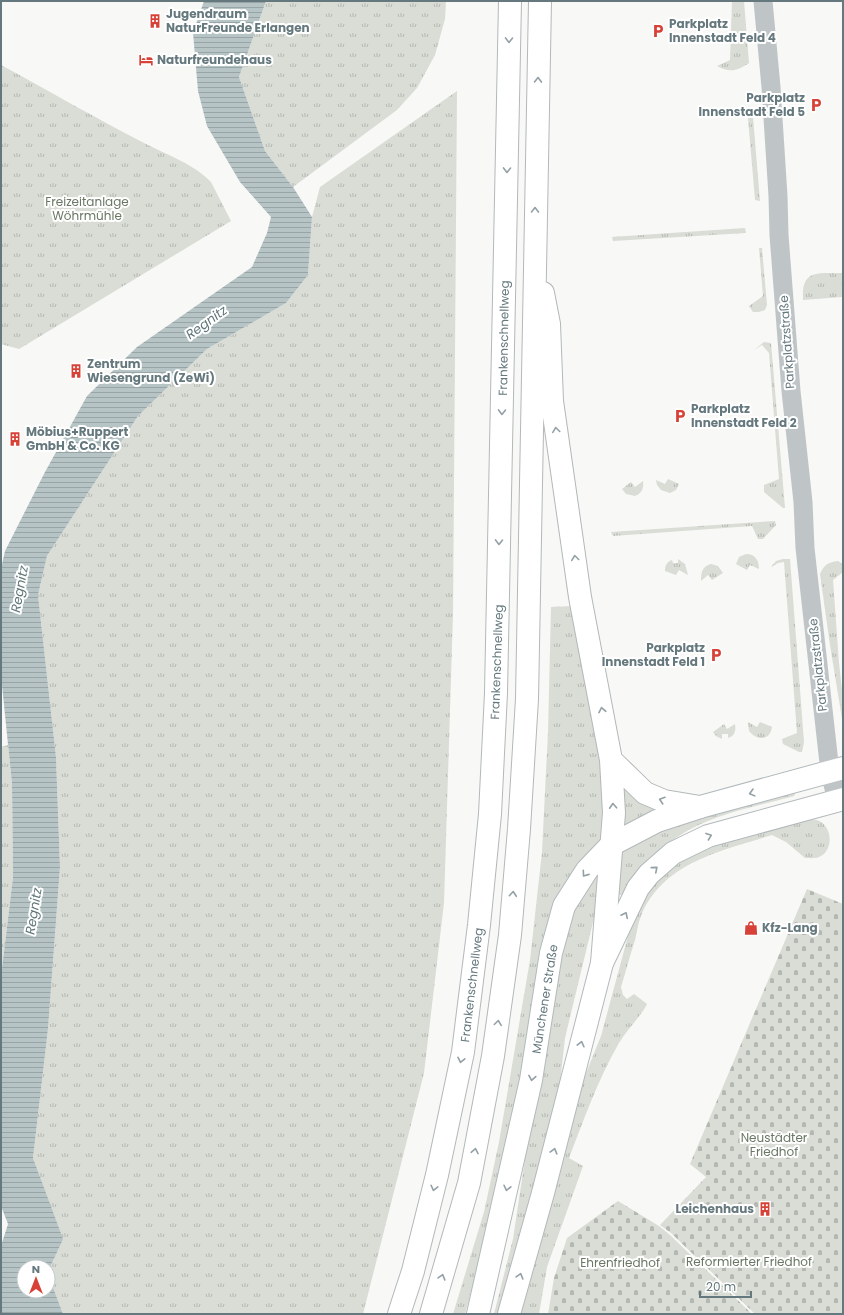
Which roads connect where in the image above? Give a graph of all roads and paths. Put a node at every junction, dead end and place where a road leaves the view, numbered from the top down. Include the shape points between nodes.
1 (510, 1) edge
2 (540, 1) edge
3 (764, 1) edge
4 (534, 249) junction
5 (611, 760) junction
6 (836, 770) edge
7 (840, 800) edge
8 (700, 807) junction
9 (611, 845) junction
10 (602, 963) junction
11 (398, 1314) edge
12 (431, 1314) edge
13 (478, 1314) edge
14 (509, 1314) edge

1 -> 11 main road, Frankenschnellweg via 496,686 490,814 463,1052 437,1175 413,1271
4 -> 2 main road
3 - 6 street, Parkplatzstraße via 790,391 803,502 806,563
5 -> 4 main road via 580,597 552,401 549,324
12 -> 4 main road via 469,1183 493,1056 510,935 527,699
8 -> 5 main road via 664,801 645,793
9 -> 5 main road via 614,814
6 - 7 street, Parkplatzstraße
6 -> 8 main road, Münchener Straße
10 -> 7 main road via 638,888 649,874 673,853 708,836
8 - 9 main road, Münchener Straße via 656,821
9 - 10 main road
9 -> 13 main road, Münchener Straße via 587,870 564,906 551,953 531,1080
14 -> 10 main road

